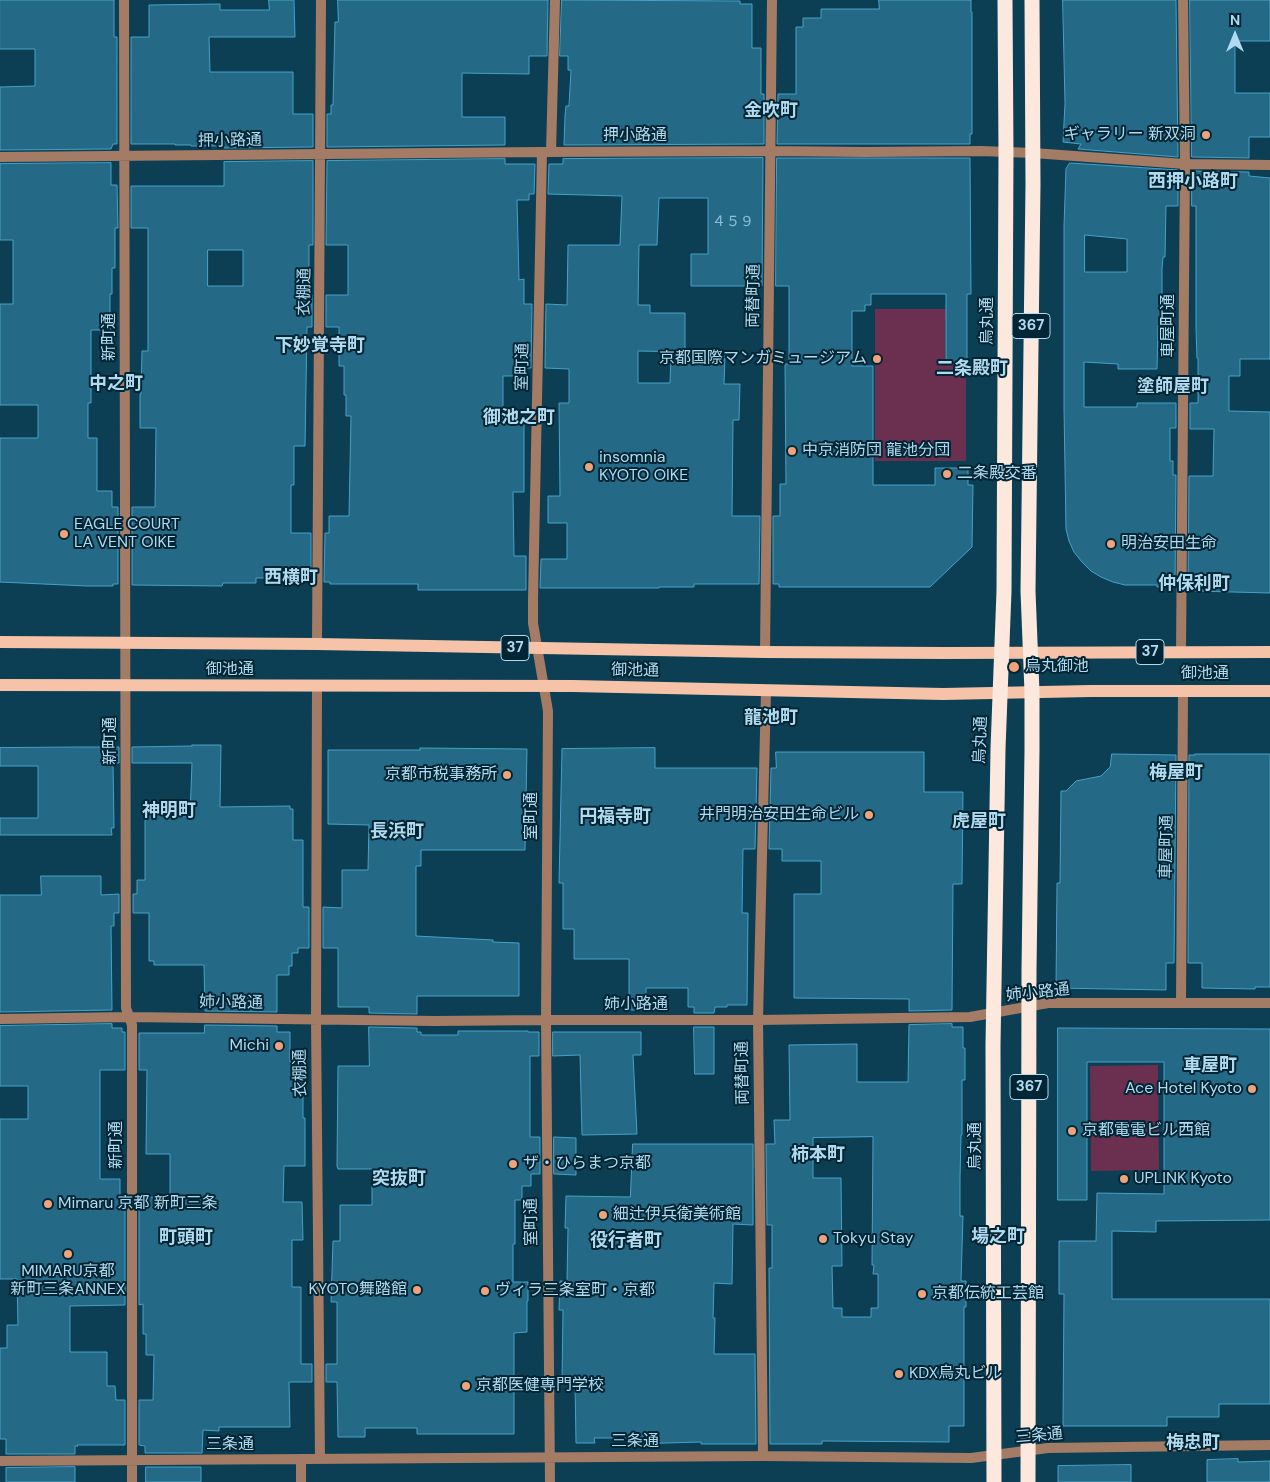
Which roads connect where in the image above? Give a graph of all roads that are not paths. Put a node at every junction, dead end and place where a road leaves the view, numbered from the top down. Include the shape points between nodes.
1 (124, 0) edge
2 (321, 0) edge
3 (555, 0) edge
4 (772, 0) edge
5 (1005, 0) edge
6 (1032, 0) edge
7 (1184, 0) edge
8 (771, 151) junction
9 (546, 152) junction
10 (1006, 152) junction
11 (1033, 153) junction
12 (321, 155) junction
13 (125, 157) junction
14 (0, 158) edge
15 (1185, 164) junction
16 (1270, 165) edge
17 (0, 642) edge
18 (126, 642) junction
19 (317, 644) junction
20 (538, 648) junction
21 (765, 652) junction
22 (1181, 652) junction
23 (1270, 652) edge
24 (1002, 653) junction
25 (1030, 653) junction
26 (0, 685) edge
27 (126, 686) junction
28 (317, 686) junction
29 (544, 686) junction
30 (766, 691) junction
31 (1184, 691) junction
32 (1270, 691) edge
33 (1032, 692) junction
34 (1000, 693) junction
35 (1181, 1003) junction
36 (1270, 1004) edge
37 (1029, 1007) junction
38 (993, 1013) junction
39 (129, 1017) junction
40 (0, 1019) edge
41 (316, 1020) junction
42 (546, 1020) junction
43 (758, 1020) junction
44 (1270, 1445) edge
45 (1028, 1451) junction
46 (994, 1455) junction
47 (763, 1456) junction
48 (550, 1457) junction
49 (301, 1459) junction
50 (320, 1459) junction
51 (132, 1460) junction
52 (0, 1461) edge
53 (132, 1482) edge
54 (301, 1482) edge
55 (550, 1482) edge
56 (994, 1482) edge
57 (1028, 1482) edge

1 - 13 street, 新町通
2 - 12 street, 衣棚通
3 - 9 street, 室町通
4 - 8 street, 両替町通
5 - 10 highway, 烏丸通 / 367
6 - 11 highway, 367
7 - 15 street, 車屋町通
8 - 9 street, 押小路通
8 - 10 street, 押小路通
8 - 21 street, 両替町通
9 - 12 street, 押小路通
9 - 20 street, 室町通 via 533,599
10 - 11 street, 押小路通
10 - 24 highway, 烏丸通 / 367
11 - 15 street, 押小路通
11 - 25 highway, 367
12 - 13 street, 押小路通
12 - 19 street, 衣棚通
13 - 14 street, 押小路通
13 - 18 street, 新町通
15 - 16 street, 押小路通
15 - 22 street, 車屋町通
17 - 18 main road, 御池通 / 37
18 - 19 main road, 御池通 / 37
18 - 27 street, 新町通
19 - 20 main road, 御池通 / 37
20 - 21 main road, 御池通 / 37
20 - 29 street, 室町通
21 - 24 main road, 御池通 / 37
22 - 23 main road, 御池通 / 37
22 - 25 main road, 御池通 / 37
24 - 25 main road, 御池通 / 37
24 - 34 highway, 烏丸通 / 367
25 - 33 highway, 367
26 - 27 main road, 御池通
27 - 28 main road, 御池通
27 - 39 street, 新町通 via 126,1008
28 - 29 main road, 御池通
28 - 41 street, 衣棚通
29 - 30 main road, 御池通
29 - 42 street, 室町通 via 548,711
30 - 34 main road, 御池通
30 - 43 street, 両替町通
31 - 32 main road, 御池通
31 - 33 main road, 御池通
31 - 35 street, 車屋町通
33 - 34 main road, 御池通
33 - 37 highway, 367
34 - 38 highway, 烏丸通 / 367
35 - 36 street, 姉小路通
35 - 37 street, 姉小路通 via 1048,1003
37 - 38 street, 姉小路通
37 - 45 highway, 367
38 - 43 street, 姉小路通 via 970,1017
38 - 46 highway, 烏丸通 / 367
39 - 40 street, 姉小路通
39 - 41 street, 姉小路通
39 - 51 street, 新町通 via 132,1025
41 - 42 street, 姉小路通
41 - 50 street, 衣棚通
42 - 43 street, 姉小路通
42 - 48 street, 室町通
43 - 47 street, 両替町通
44 - 45 street, 三条通 via 1048,1448
45 - 46 street, 三条通
45 - 57 highway, 367
46 - 47 street, 三条通 via 971,1458
46 - 56 highway, 烏丸通 / 367
47 - 48 street, 三条通
48 - 50 street, 三条通
48 - 55 street, 室町通
49 - 50 street, 三条通
49 - 51 street, 三条通
49 - 54 street
51 - 52 street, 三条通
51 - 53 street, 新町通

